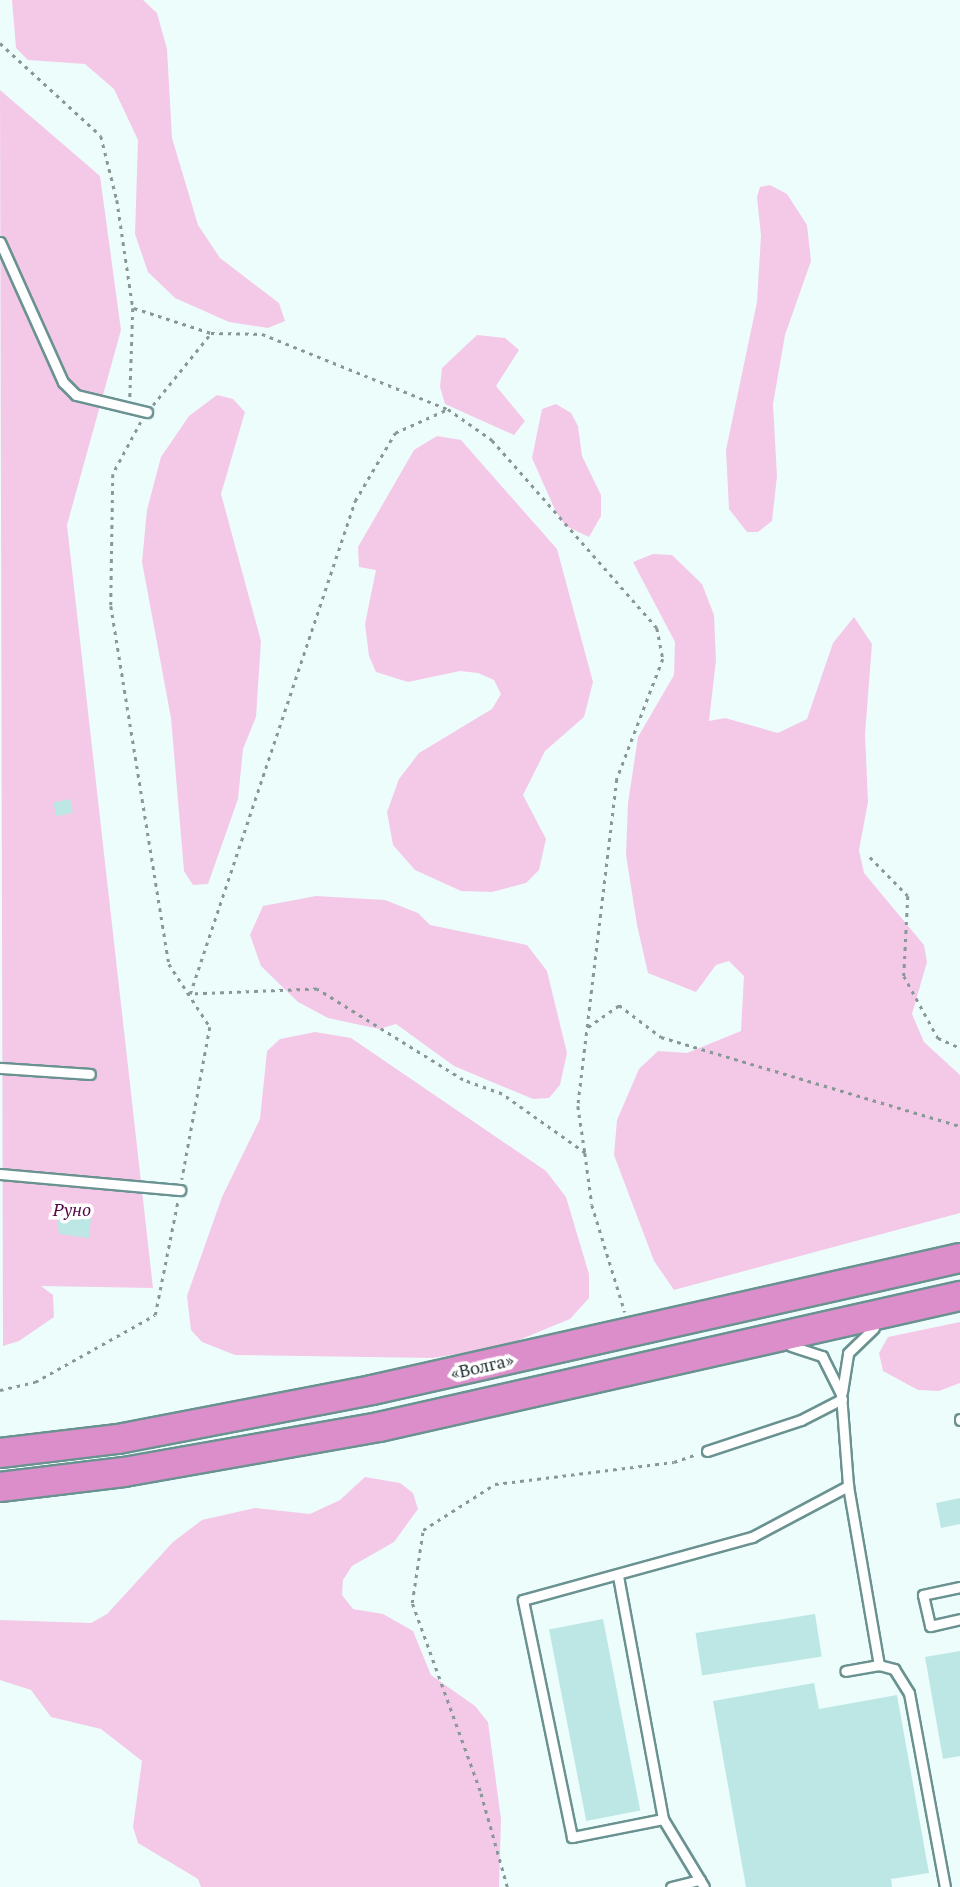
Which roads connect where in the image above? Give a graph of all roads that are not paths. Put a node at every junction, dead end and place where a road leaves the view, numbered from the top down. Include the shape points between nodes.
1 (0, 242) edge
2 (147, 412) road end
3 (0, 1068) edge
4 (90, 1074) dead end
5 (0, 1174) edge
6 (180, 1190) road end
7 (960, 1258) edge
8 (953, 1297) edge
9 (869, 1329) junction
10 (791, 1346) junction
11 (700, 1354) junction
12 (842, 1396) junction
13 (707, 1451) road end
14 (0, 1453) edge
15 (0, 1486) edge
16 (848, 1486) junction
17 (618, 1576) junction
18 (960, 1587) edge
19 (960, 1619) edge
20 (879, 1665) junction
21 (846, 1671) dead end
22 (663, 1819) junction
23 (702, 1884) edge
24 (671, 1887) edge
25 (945, 1887) edge

1 - 2 lane via 62,382 76,395
3 - 4 lane
5 - 6 lane
7 - 14 highway, «Волга» via 359,1393 118,1439
8 - 9 lane via 926,1313
8 - 11 highway, «Волга»
9 - 10 lane
9 - 12 lane via 848,1353
10 - 11 lane via 744,1356
10 - 12 lane via 822,1356
11 - 15 highway, «Волга» via 379,1427 124,1472
12 - 13 lane via 801,1420
12 - 16 lane
16 - 17 lane via 752,1537
16 - 20 lane
17 - 22 lane
17 - 22 lane via 523,1600 572,1837
18 - 19 lane via 923,1595 930,1626
20 - 21 lane
20 - 25 lane via 894,1669 909,1693
22 - 23 lane
23 - 24 lane

